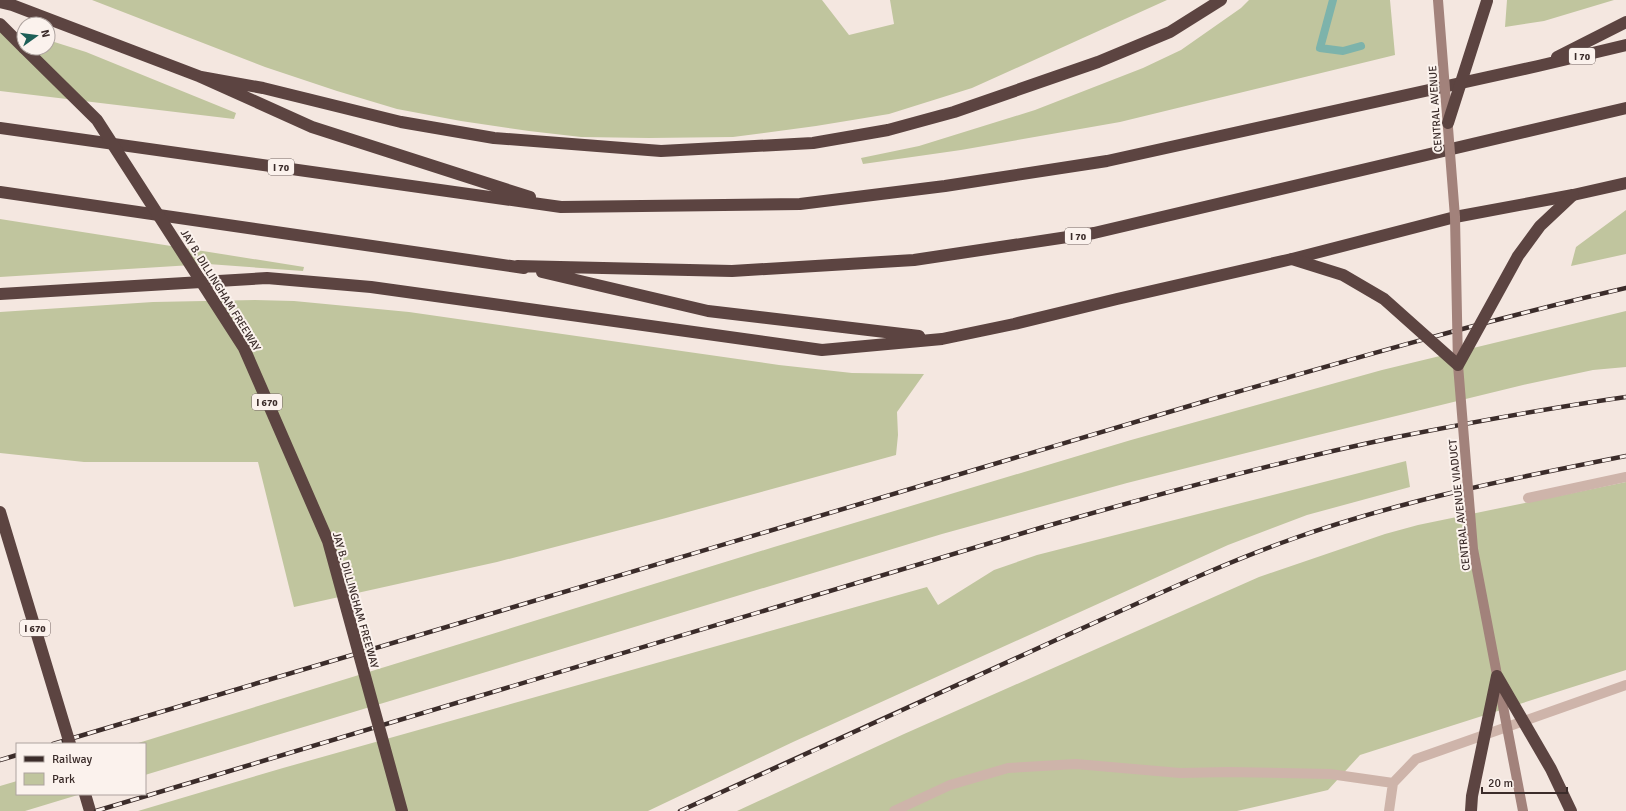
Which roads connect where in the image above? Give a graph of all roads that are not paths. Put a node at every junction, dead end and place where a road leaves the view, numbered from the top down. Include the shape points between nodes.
1 (1222, 0) edge
2 (1438, 0) edge
3 (1487, 0) edge
4 (0, 2) edge
5 (1626, 22) edge
6 (0, 24) edge
7 (16, 40) edge
8 (1626, 45) edge
9 (32, 56) edge
10 (1538, 66) junction
11 (201, 77) junction
12 (1626, 108) edge
13 (1448, 123) junction
14 (0, 128) edge
15 (1626, 183) edge
16 (0, 192) edge
17 (1573, 195) junction
18 (561, 207) junction
19 (1455, 217) junction
20 (1292, 259) junction
21 (517, 266) junction
22 (0, 294) edge
23 (942, 339) junction
24 (1458, 365) junction
25 (1626, 477) edge
26 (1528, 498) dead end
27 (0, 512) edge
28 (1497, 676) junction
29 (1626, 685) edge
30 (70, 743) edge
31 (1393, 783) junction
32 (85, 795) edge
33 (90, 811) edge
34 (402, 811) edge
35 (894, 811) edge
36 (1389, 811) edge
37 (1471, 811) edge
38 (1523, 811) edge
39 (1572, 811) edge

1 - 11 highway via 1170,32 1098,62 968,107 888,130 813,143 661,151 494,138 400,122 263,88
2 - 13 main road, CENTRAL AVENUE, bridge
3 - 13 highway, bridge
4 - 11 highway
5 - 10 highway
6 - 7 highway, JAY B. DILLINGHAM FREEWAY / I 670
8 - 10 highway, I 70
9 - 34 highway, JAY B. DILLINGHAM FREEWAY / I 670, bridge via 97,120 244,348 328,541
10 - 18 highway, I 70 via 1107,161 945,186 800,204
11 - 18 highway via 312,127
12 - 21 highway, I 70 via 1094,233 914,260 732,271
13 - 19 main road, CENTRAL AVENUE, bridge
14 - 18 highway, I 70
15 - 17 highway
16 - 21 highway, I 70
17 - 19 highway
17 - 24 highway, bridge via 1540,226 1518,256
19 - 20 highway
19 - 24 main road, CENTRAL AVENUE VIADUCT, bridge
20 - 23 highway
20 - 24 highway, bridge via 1343,275 1384,299
21 - 23 highway via 708,312
22 - 23 highway via 267,278 371,287 822,350
24 - 28 main road, CENTRAL AVENUE VIADUCT, bridge via 1473,549
25 - 26 lane
27 - 30 highway, I 670, bridge
28 - 37 highway, bridge
28 - 38 main road, CENTRAL AVENUE VIADUCT, bridge
28 - 39 highway, bridge via 1551,769
29 - 31 lane via 1416,759
31 - 35 lane via 1330,774 1180,774 1076,764 1008,768 950,785
31 - 36 lane
32 - 33 highway

